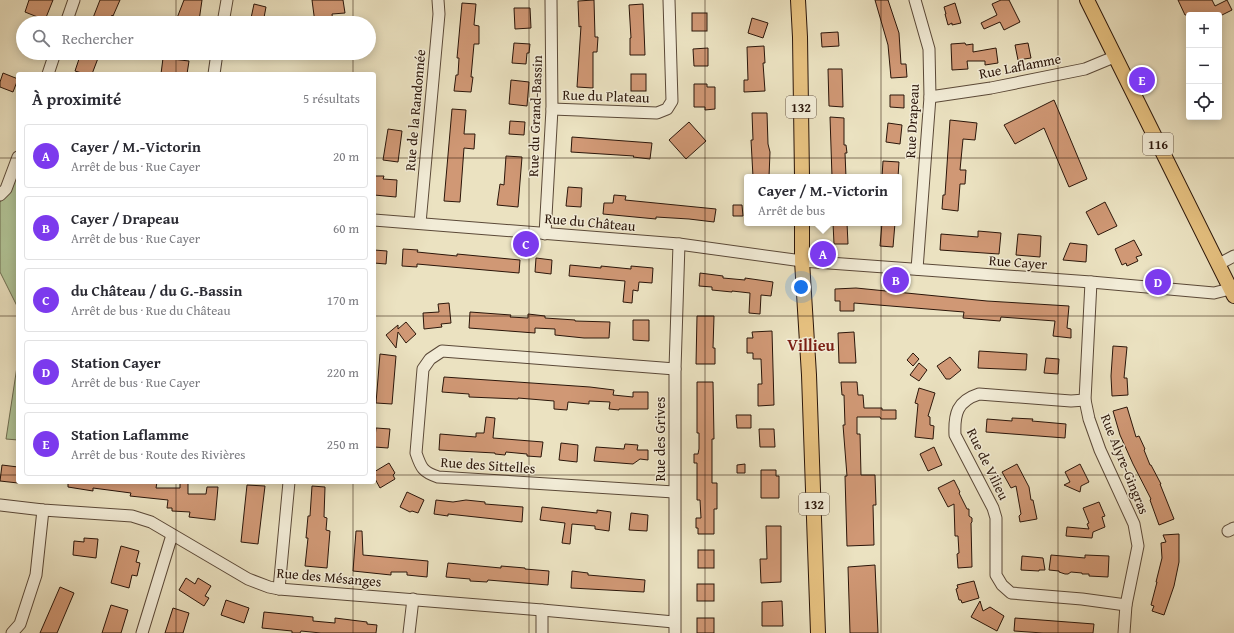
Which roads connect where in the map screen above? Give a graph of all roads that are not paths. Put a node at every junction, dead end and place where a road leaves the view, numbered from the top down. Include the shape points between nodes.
1 (74, 0) edge
2 (227, 0) edge
3 (438, 0) edge
4 (551, 0) edge
5 (669, 0) edge
6 (798, 0) edge
7 (916, 0) edge
8 (1087, 0) edge
9 (68, 16) edge
10 (224, 16) edge
11 (1114, 57) junction
12 (53, 60) edge
13 (216, 60) edge
14 (49, 72) edge
15 (214, 72) edge
16 (930, 97) junction
17 (552, 109) junction
18 (16, 162) edge
19 (802, 174) edge
20 (0, 195) edge
21 (376, 220) edge
22 (420, 223) junction
23 (802, 226) edge
24 (545, 234) junction
25 (679, 244) junction
26 (1234, 256) edge
27 (802, 260) junction
28 (1219, 264) junction
29 (917, 269) junction
30 (1091, 282) junction
31 (1232, 292) edge
32 (675, 369) junction
33 (1085, 400) junction
34 (289, 484) edge
35 (674, 492) junction
36 (0, 505) edge
37 (43, 510) junction
38 (172, 535) junction
39 (279, 589) junction
40 (413, 600) junction
41 (1126, 606) junction
42 (542, 610) junction
43 (674, 627) edge
44 (12, 633) edge
45 (142, 633) edge
46 (409, 633) edge
47 (542, 633) edge
48 (818, 633) edge
49 (1124, 633) edge

1 - 9 street
2 - 10 street
3 - 22 street, Rue de la Randonnée via 439,14
4 - 17 street, Rue du Grand-Bassin
5 - 17 street, Rue du Plateau via 672,101 667,109 657,113
6 - 19 main road, 132
7 - 16 street, Rue Drapeau via 929,49
8 - 11 main road, 116
11 - 16 street, Rue Laflamme via 1085,69
11 - 28 main road, 116
12 - 14 street
13 - 15 street
16 - 29 street, Rue Drapeau
17 - 24 street, Rue du Grand-Bassin
18 - 20 street via 6,189
21 - 22 street, Rue du Château
22 - 24 street, Rue du Château
23 - 27 main road, 132
24 - 25 street, Rue du Château
25 - 27 street, Rue du Château
25 - 32 street, Rue des Grives
26 - 28 street
27 - 29 street, Rue Cayer
27 - 48 main road, 132 via 809,375
28 - 31 main road, 116
29 - 30 street, Rue Cayer
30 - 31 street, Rue Cayer via 1214,293
30 - 33 street, Rue Alyre-Gingras
32 - 35 street, Rue des Grives
32 - 35 street, Rue des Sittelles via 442,351 430,359 423,369 416,454 426,473 438,477
33 - 41 street, Rue Alyre-Gingras via 1100,450 1134,524 1138,546
33 - 41 street, Rue de Vilieu via 1065,401 979,394 962,402 954,422 955,435 996,518 996,575 1002,585 1011,593 1082,599
34 - 39 street
35 - 43 street, Rue des Grives
36 - 37 street, Rue des Mésanges
37 - 38 street, Rue des Mésanges via 132,516 151,522
37 - 44 street via 36,575 20,624
38 - 39 street, Rue des Mésanges via 248,579
38 - 45 street
39 - 40 street, Rue des Mésanges
40 - 42 street, Rue des Mésanges
40 - 46 street
41 - 49 street, Rue Alyre-Gingras
42 - 43 street, Rue des Mésanges
42 - 47 street

